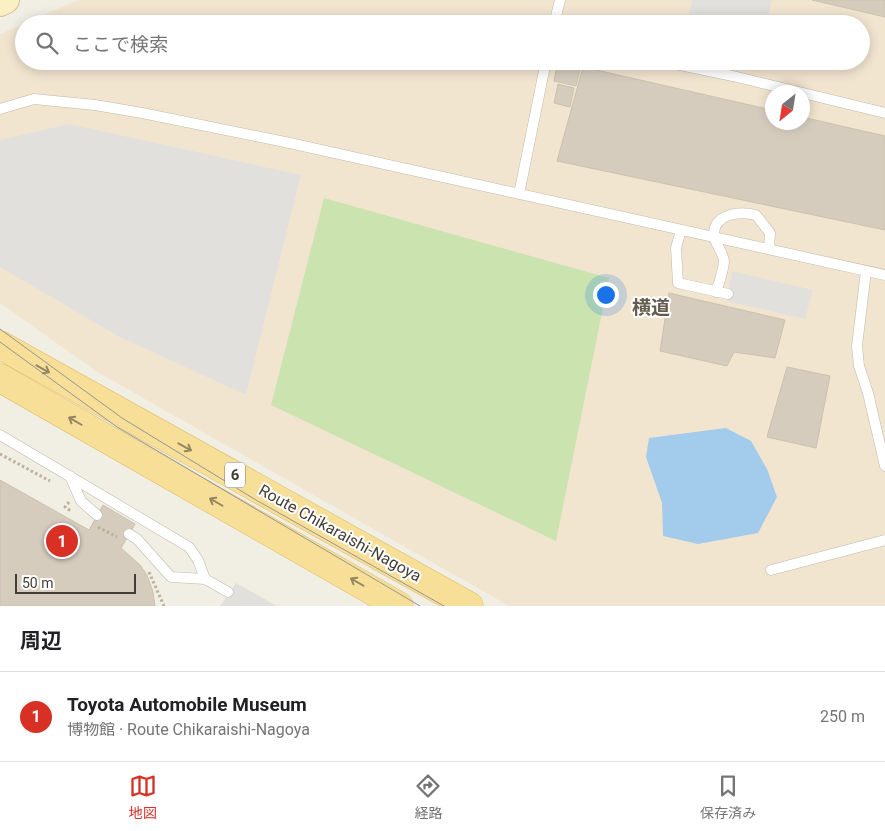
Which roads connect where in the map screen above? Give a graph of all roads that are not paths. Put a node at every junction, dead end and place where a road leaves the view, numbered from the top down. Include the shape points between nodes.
1 (6, 0) edge
2 (560, 0) edge
3 (0, 2) edge
4 (556, 15) edge
5 (544, 70) edge
6 (703, 70) edge
7 (0, 109) edge
8 (885, 113) edge
9 (519, 194) junction
10 (681, 230) junction
11 (714, 236) junction
12 (769, 249) junction
13 (866, 271) junction
14 (885, 275) edge
15 (716, 292) junction
16 (728, 294) dead end
17 (0, 345) edge
18 (0, 378) edge
19 (0, 435) edge
20 (885, 466) edge
21 (70, 476) junction
22 (97, 515) dead end
23 (129, 534) dead end
24 (885, 540) edge
25 (771, 570) dead end
26 (205, 579) junction
27 (228, 592) dead end
28 (399, 606) edge
29 (469, 606) edge

1 - 3 main road
2 - 4 lane
5 - 9 lane
6 - 8 lane
7 - 9 lane via 34,99 95,105 294,144
9 - 10 lane
10 - 11 lane
10 - 15 lane via 676,248 678,283
11 - 12 lane
11 - 12 lane via 717,223 727,215 744,212 756,215 770,233
11 - 15 lane via 724,260
12 - 13 lane
13 - 14 lane
13 - 20 lane via 857,346 859,366
15 - 16 lane
17 -> 29 main road, Route Chikaraishi-Nagoya / 6
28 -> 18 main road, Route Chikaraishi-Nagoya / 6
19 - 21 lane
21 - 22 lane via 81,501
21 - 26 lane via 189,547
23 - 26 lane via 171,578
24 - 25 lane
26 - 27 lane

